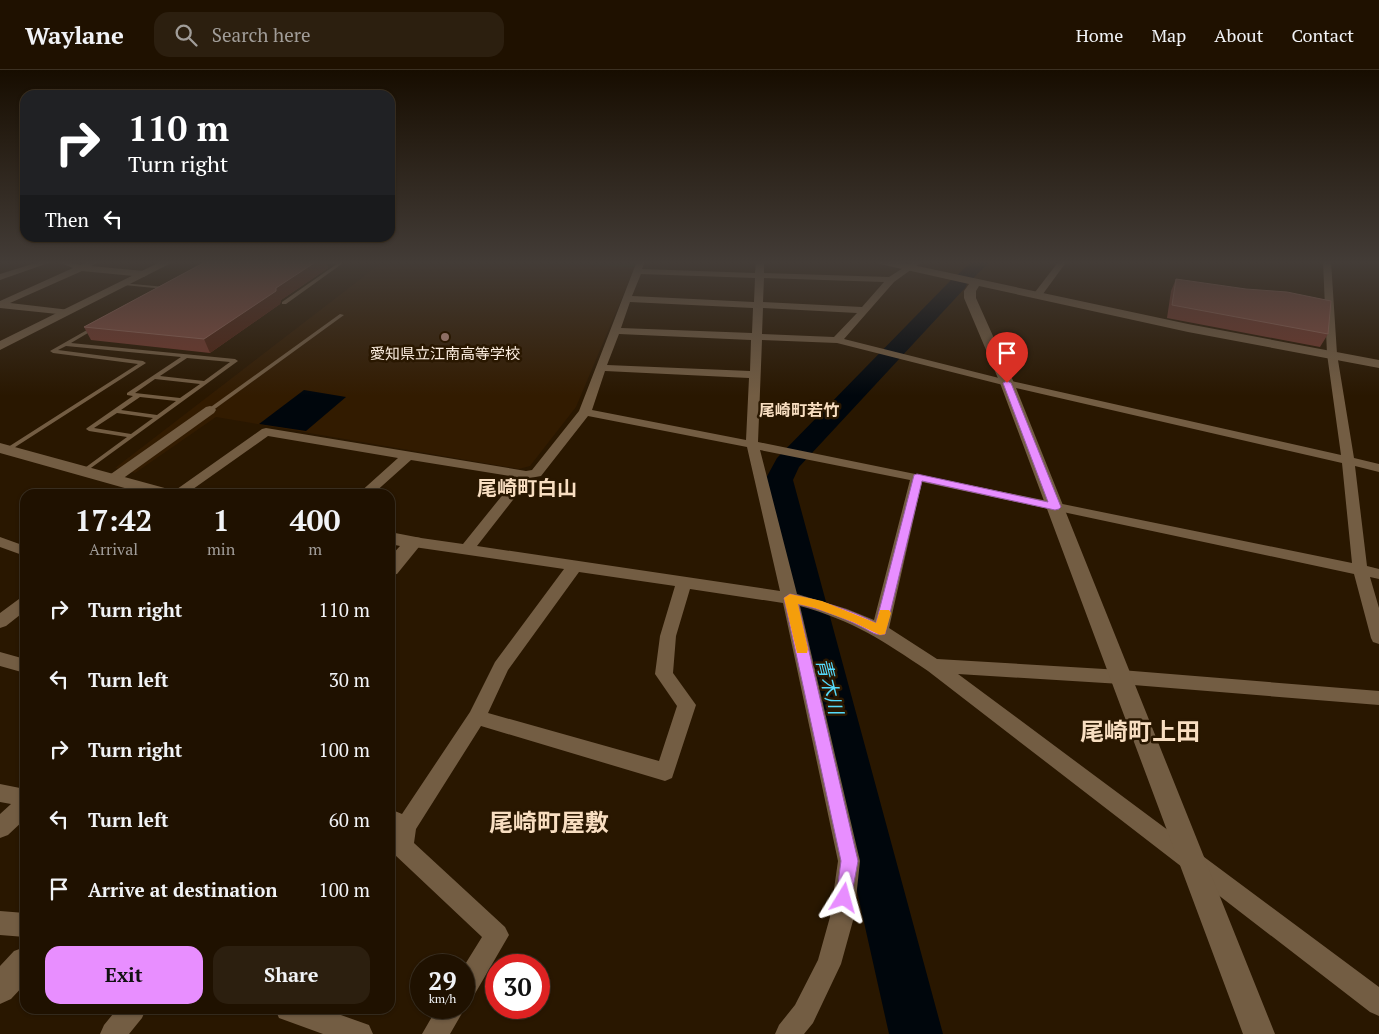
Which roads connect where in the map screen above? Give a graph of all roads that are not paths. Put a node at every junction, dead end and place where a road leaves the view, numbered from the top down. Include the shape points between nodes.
1 (9, 306) edge
2 (79, 306) edge
3 (625, 306) edge
4 (758, 306) edge
5 (793, 306) edge
6 (868, 306) edge
7 (973, 306) edge
8 (1084, 306) edge
9 (1329, 306) edge
10 (864, 310) junction
11 (67, 312) junction
12 (342, 315) dead end
13 (98, 325) edge
14 (616, 331) junction
15 (758, 336) junction
16 (837, 340) junction
17 (66, 344) junction
18 (0, 346) edge
19 (122, 350) junction
20 (1332, 354) junction
21 (186, 356) junction
22 (108, 358) junction
23 (1379, 364) edge
24 (601, 368) junction
25 (756, 375) junction
26 (154, 378) junction
27 (205, 382) junction
28 (1007, 383) junction
29 (139, 395) junction
30 (181, 400) junction
31 (210, 410) joint
32 (116, 411) junction
33 (585, 412) junction
34 (158, 417) junction
35 (131, 436) junction
36 (752, 444) junction
37 (3, 449) edge
38 (408, 456) junction
39 (1348, 461) junction
40 (1379, 468) edge
41 (84, 471) junction
42 (526, 475) junction
43 (917, 477) junction
44 (113, 479) junction
45 (148, 489) edge
46 (184, 489) edge
47 (371, 489) edge
48 (1055, 507) junction
49 (395, 539) edge
50 (0, 542) edge
51 (414, 542) junction
52 (20, 549) edge
53 (466, 550) junction
54 (395, 563) edge
55 (575, 566) junction
56 (1360, 569) junction
57 (1379, 574) edge
58 (684, 582) junction
59 (794, 599) junction
60 (20, 607) edge
61 (0, 622) edge
62 (880, 631) junction
63 (1379, 638) edge
64 (0, 659) edge
65 (20, 665) edge
66 (934, 666) junction
67 (1121, 677) junction
68 (1379, 698) edge
69 (476, 717) junction
70 (0, 793) edge
71 (20, 797) edge
72 (20, 810) edge
73 (398, 822) edge
74 (0, 828) edge
75 (1191, 860) junction
76 (0, 923) edge
77 (20, 925) edge
78 (20, 967) edge
79 (475, 970) edge
80 (0, 988) edge
81 (1379, 1003) edge
82 (129, 1014) edge
83 (302, 1014) edge
84 (445, 1019) edge
85 (113, 1034) edge
86 (360, 1034) edge
87 (435, 1034) edge
88 (788, 1034) edge
89 (1259, 1034) edge

1 - 11 street
2 - 11 street
3 - 14 street
4 - 15 street
5 - 10 street
6 - 10 street
7 - 28 street
8 - 20 street
9 - 20 street
10 - 16 street
11 - 18 street
12 - 31 lane
13 - 17 lane
14 - 15 street
14 - 24 street
15 - 16 street
15 - 25 street
16 - 28 street
17 - 19 lane
17 - 22 lane via 53,351
19 - 21 lane
19 - 22 lane
20 - 23 street
20 - 39 street
21 - 26 lane
21 - 27 lane via 235,361
22 - 37 lane via 143,363
24 - 25 street
24 - 33 street
25 - 36 street
26 - 27 lane
26 - 29 lane via 130,394
27 - 30 lane
28 - 39 street
28 - 48 street
29 - 30 lane
29 - 32 lane
30 - 34 lane
31 - 44 street
32 - 34 lane
32 - 35 lane via 89,429
33 - 36 street
33 - 42 street via 536,473
34 - 35 lane
35 - 41 lane
36 - 43 street
36 - 59 street
37 - 41 street
38 - 42 street
38 - 46 street via 266,432
38 - 47 street
39 - 40 street
39 - 56 street
41 - 44 street
42 - 53 street
43 - 48 street
43 - 62 street
44 - 45 street
48 - 56 street
48 - 67 street
49 - 51 street
50 - 52 street
51 - 53 street
51 - 54 street
53 - 55 street
55 - 58 street
55 - 69 street via 501,667
56 - 57 street
56 - 63 street
58 - 59 street
58 - 69 street via 668,636 664,674 687,705 665,772
59 - 62 street via 817,604
59 - 88 street via 849,861 842,917 829,964 804,1014
60 - 61 street
62 - 66 street
64 - 65 street
66 - 67 street
66 - 75 street
67 - 68 street
67 - 75 street
69 - 73 street
70 - 71 street
72 - 74 street
73 - 79 street via 402,847 497,935
75 - 81 street
75 - 89 street
76 - 77 street
78 - 80 street
82 - 85 street
83 - 86 street
84 - 87 street

